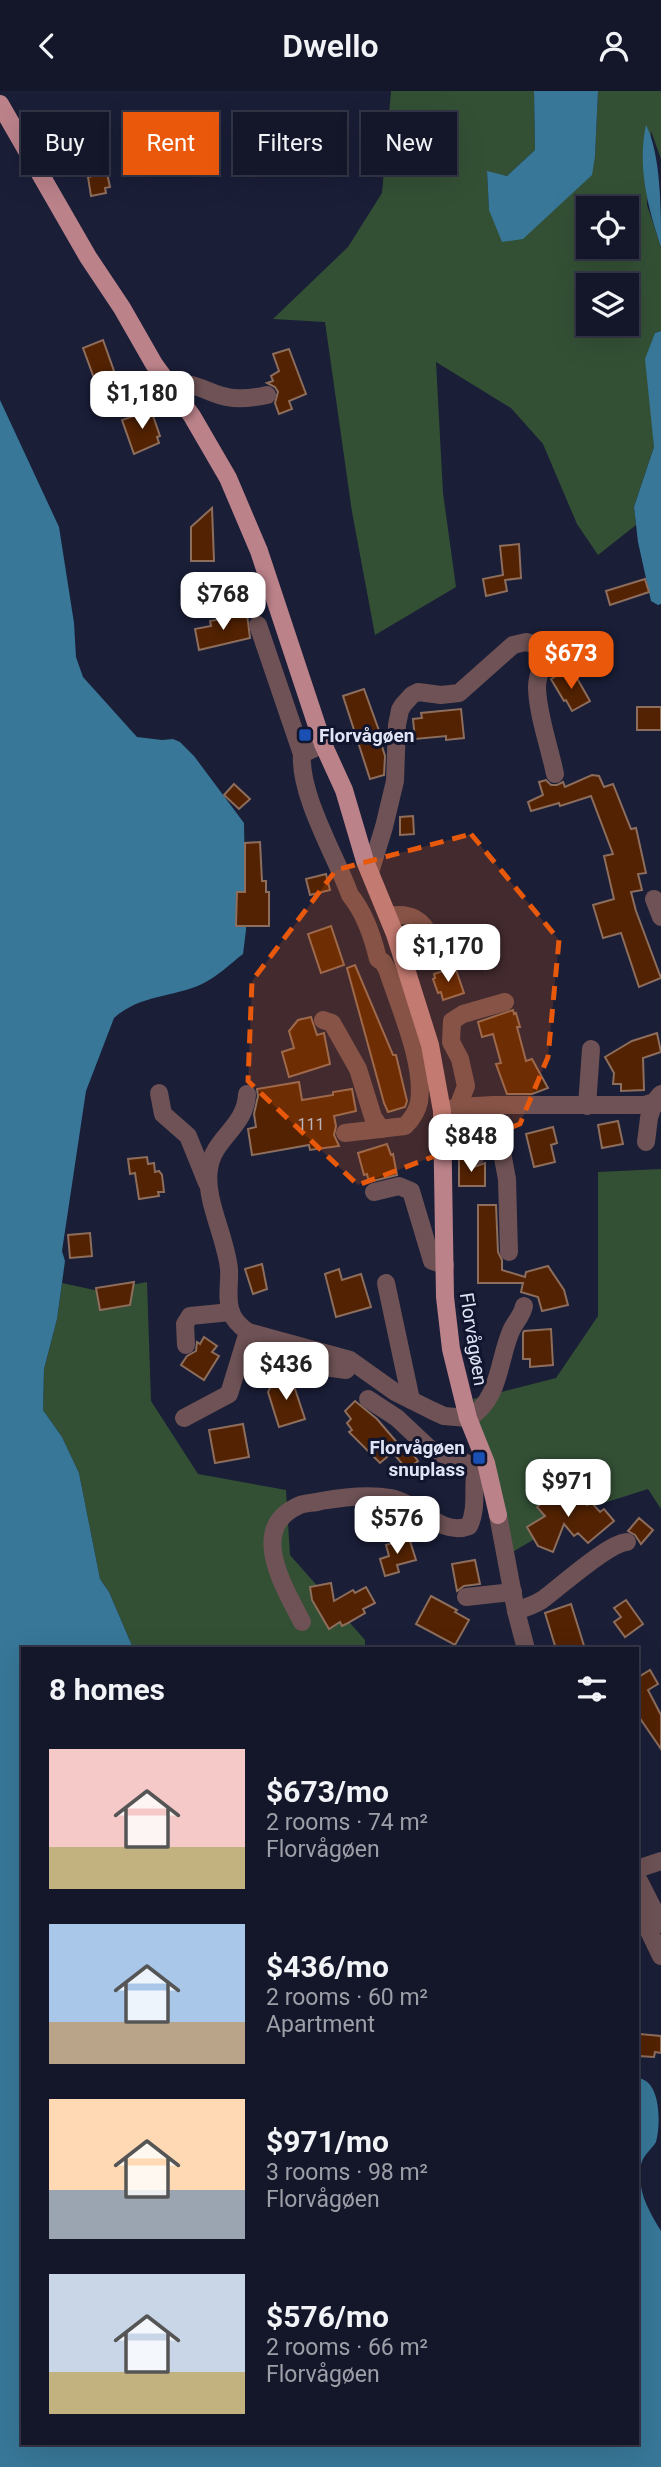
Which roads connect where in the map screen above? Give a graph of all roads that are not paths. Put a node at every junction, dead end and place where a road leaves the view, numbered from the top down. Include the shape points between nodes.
1 (0, 104) edge
2 (173, 387) junction
3 (267, 395) dead end
4 (258, 625) dead end
5 (323, 744) junction
6 (302, 754) junction
7 (555, 774) dead end
8 (370, 872) junction
9 (654, 899) dead end
10 (388, 916) junction
11 (661, 917) edge
12 (432, 939) dead end
13 (505, 1002) dead end
14 (323, 1020) dead end
15 (591, 1049) dead end
16 (159, 1093) dead end
17 (247, 1094) dead end
18 (659, 1100) edge
19 (487, 1105) junction
20 (587, 1106) junction
21 (450, 1109) junction
22 (380, 1129) junction
23 (345, 1133) dead end
24 (646, 1142) dead end
25 (476, 1156) dead end
26 (208, 1186) junction
27 (373, 1192) dead end
28 (509, 1252) dead end
29 (445, 1265) junction
30 (386, 1283) dead end
31 (524, 1306) dead end
32 (231, 1312) junction
33 (248, 1332) junction
34 (186, 1345) dead end
35 (278, 1365) dead end
36 (373, 1376) junction
37 (368, 1399) dead end
38 (411, 1400) junction
39 (184, 1418) dead end
40 (468, 1418) junction
41 (481, 1465) junction
42 (498, 1515) joint
43 (627, 1542) dead end
44 (513, 1592) junction
45 (466, 1597) dead end
46 (516, 1611) junction
47 (302, 1622) dead end
48 (521, 1644) edge
49 (661, 1861) edge
50 (639, 1867) edge
51 (639, 1886) edge
52 (639, 1910) edge
53 (648, 1928) edge
54 (661, 1956) edge

1 - 2 main road, Florvågøen via 88,257
2 - 3 street via 194,384 237,399
2 - 5 main road, Florvågøen via 207,439 243,510
4 - 6 street
5 - 6 street
5 - 8 main road, Florvågøen via 344,790
6 - 22 street via 302,769 321,825 378,959 387,969 412,1045 419,1085 416,1110 405,1126
7 - 8 street via 538,698 542,654 537,645 513,645 458,693 412,695 400,710 395,781
8 - 10 main road, Florvågøen
9 - 11 street
10 - 12 street via 411,915 421,921
10 - 21 main road, Florvågøen
13 - 21 street via 452,1021 451,1042 466,1086
14 - 22 street via 332,1023 358,1069
15 - 20 street
16 - 26 street via 163,1114 188,1136
17 - 26 street via 240,1120 212,1159
18 - 20 street via 644,1105
18 - 24 street via 649,1118
19 - 20 street
19 - 21 street
19 - 25 street
19 - 28 street via 507,1179
21 - 29 main road, Florvågøen
22 - 23 street
26 - 32 street via 228,1266
27 - 29 street via 399,1186 411,1191 432,1261
29 - 40 main road, Florvågøen via 451,1349
30 - 38 street
31 - 40 street via 489,1398
32 - 33 street
32 - 34 street via 190,1316 185,1324
33 - 36 street via 349,1360
33 - 39 street via 229,1394
35 - 36 street via 335,1367
36 - 38 street
37 - 41 street via 430,1448
38 - 40 street via 444,1416
40 - 41 main road, Florvågøen
41 - 42 main road, Florvågøen
41 - 47 street, Florvågøen via 472,1483 473,1517 469,1526 460,1529 382,1497 332,1499 286,1514 276,1524 272,1547 282,1584
42 - 44 street, Florvågøen
43 - 46 street via 599,1556 541,1600
44 - 45 street
44 - 46 street, Florvågøen
46 - 48 street, Florvågøen
49 - 50 street
51 - 53 street
52 - 53 street
53 - 54 street

